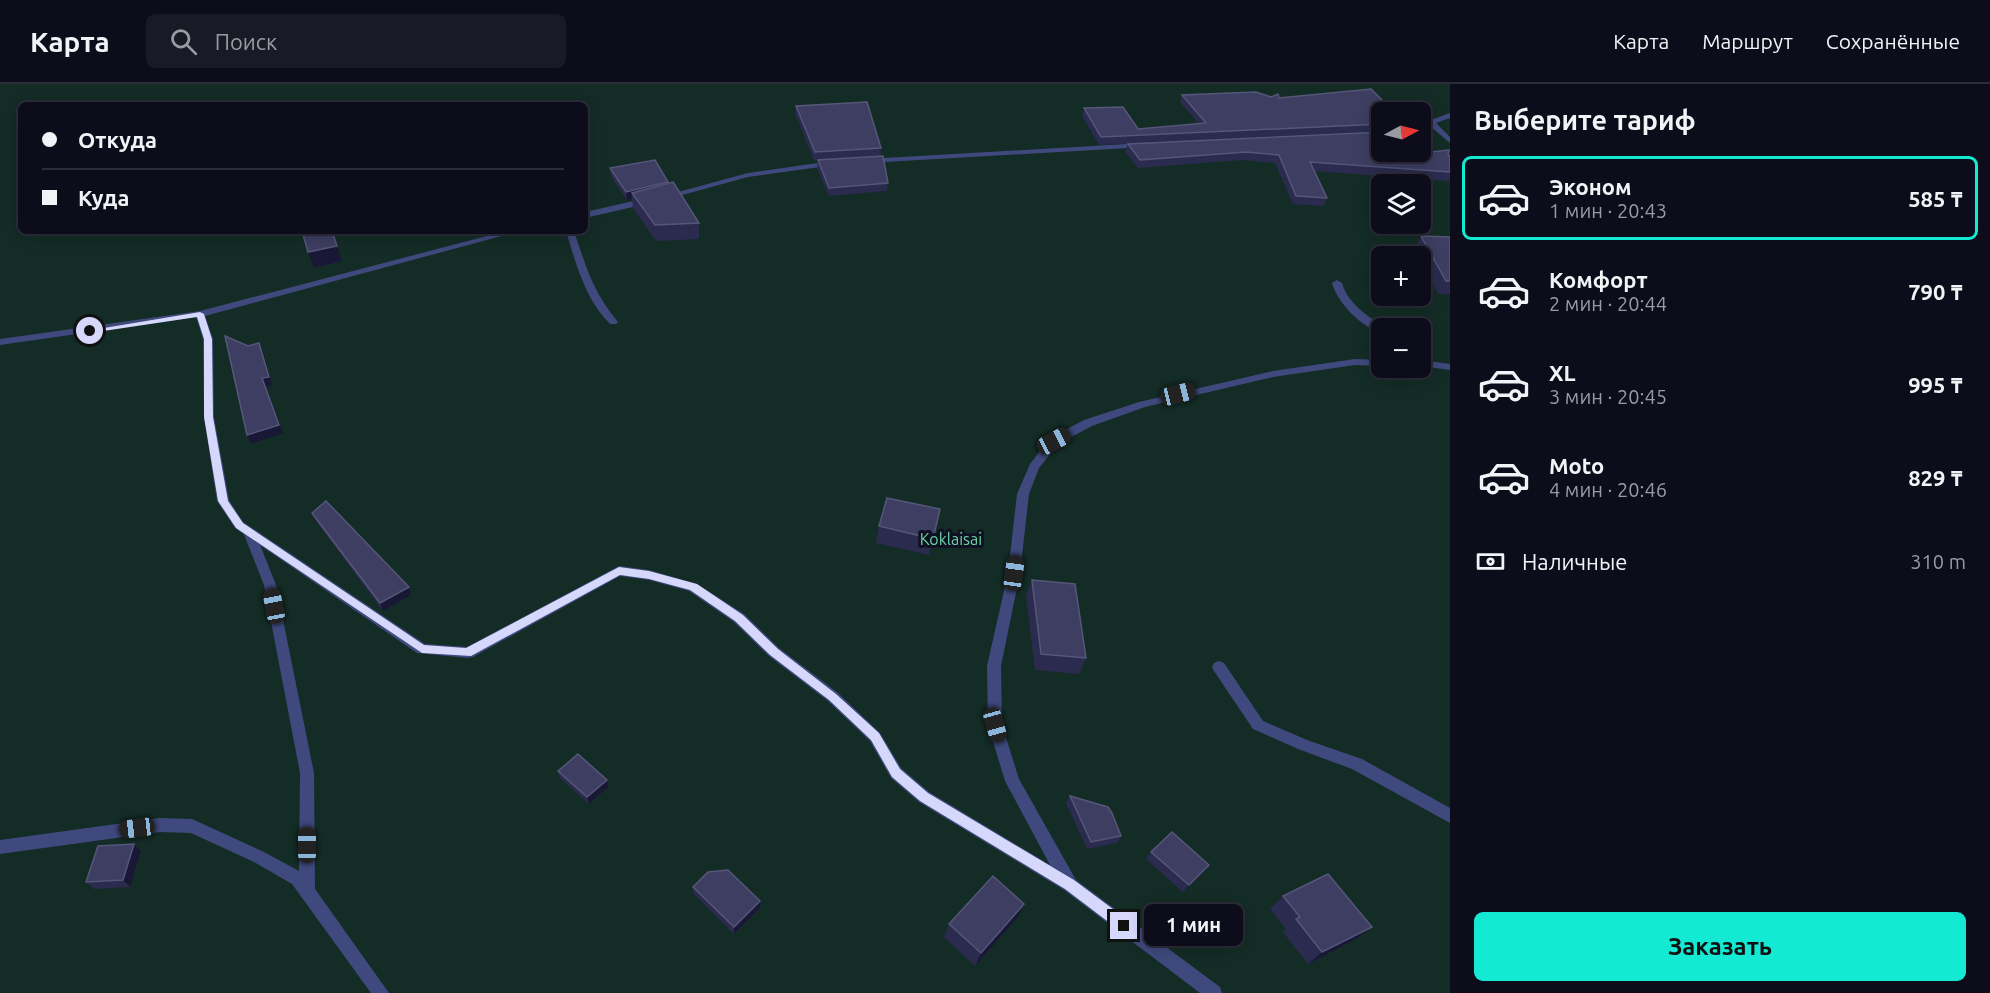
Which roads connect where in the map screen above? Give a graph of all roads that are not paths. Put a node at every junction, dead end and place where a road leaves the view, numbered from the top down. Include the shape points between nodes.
1 (1450, 115) edge
2 (1432, 124) joint
3 (1450, 141) edge
4 (1151, 145) edge
5 (855, 161) edge
6 (843, 162) edge
7 (588, 214) edge
8 (505, 234) edge
9 (571, 234) edge
10 (1337, 283) dead end
11 (200, 314) junction
12 (613, 322) dead end
13 (1371, 322) edge
14 (0, 342) edge
15 (1371, 363) edge
16 (1431, 363) edge
17 (1450, 367) edge
18 (249, 532) junction
19 (1219, 667) dead end
20 (1450, 816) edge
21 (0, 847) edge
22 (1070, 885) junction
23 (308, 893) junction
24 (381, 993) edge
25 (1214, 993) edge

1 - 2 street
2 - 3 street
4 - 5 street
6 - 7 street via 748,175
8 - 11 street
9 - 12 street via 585,279
10 - 13 street via 1350,305
11 - 14 street
11 - 18 street via 208,339 209,417 223,501 239,525
15 - 22 street via 1273,374 1143,404 1088,423 1054,441 1034,467 1023,494 1014,573 994,666 995,725 1012,781
16 - 17 street
18 - 22 street via 422,649 468,653 619,571 693,587 739,618 875,736 896,773 924,797
18 - 23 street via 270,585 307,773
19 - 20 street via 1258,725 1358,764
21 - 23 street via 160,825 192,826 259,856 298,879
22 - 25 street
23 - 24 street

